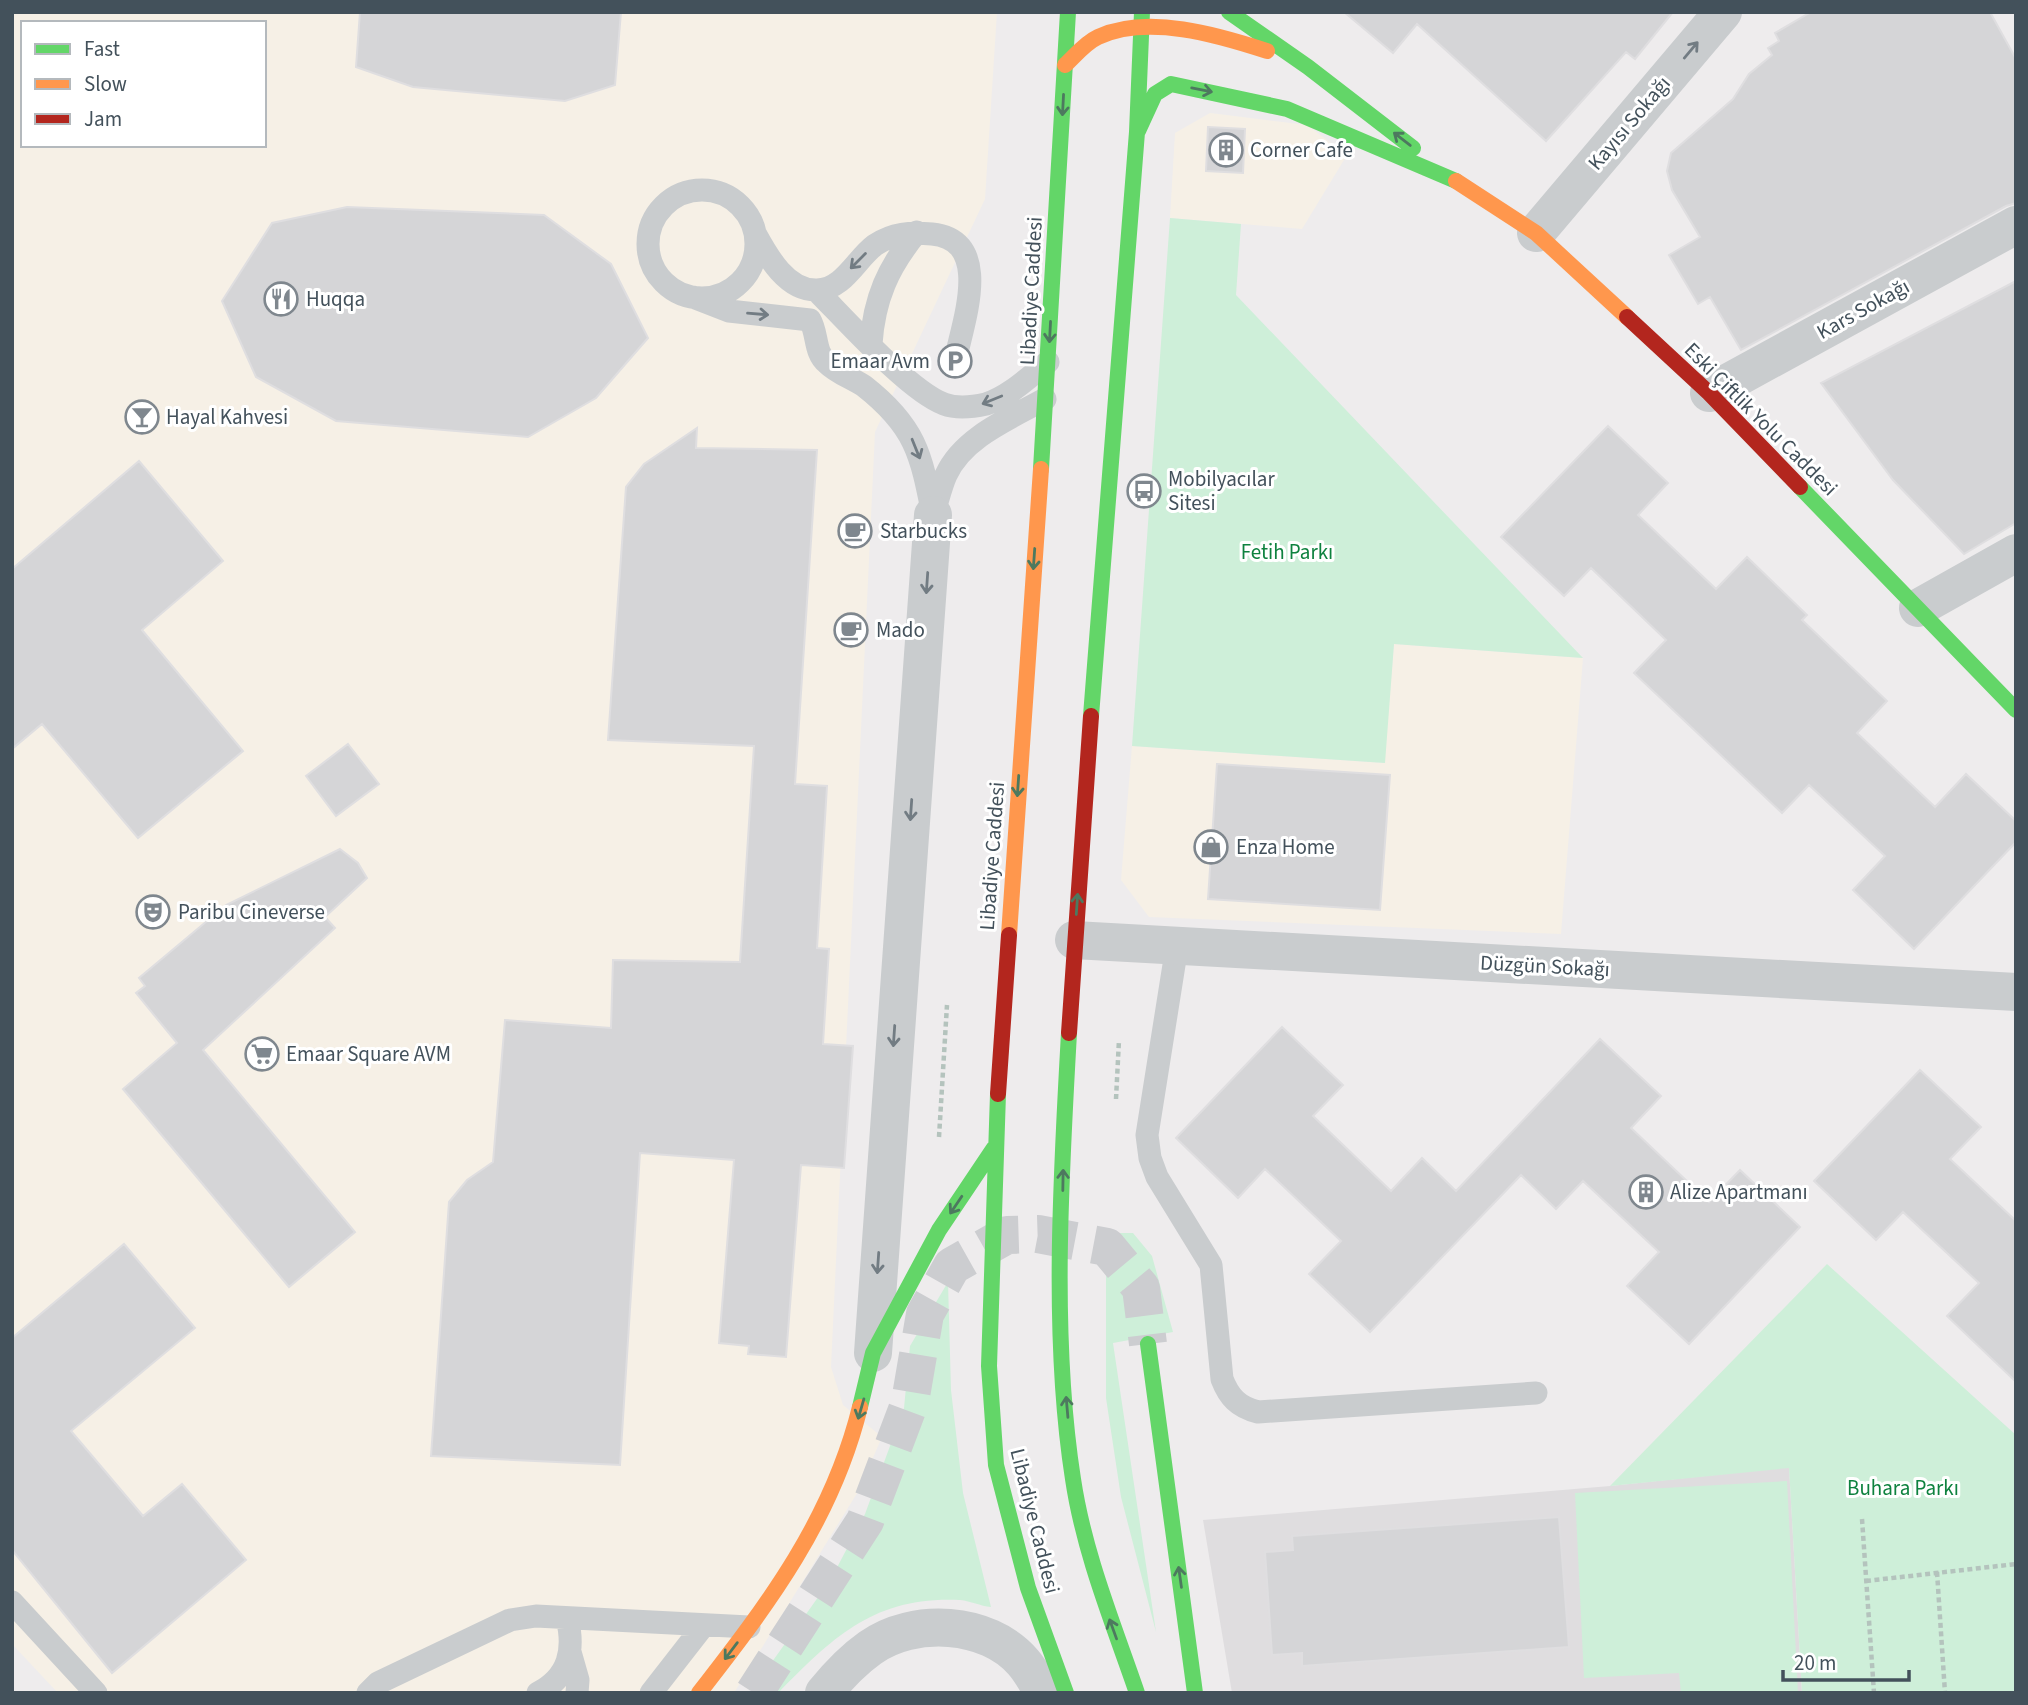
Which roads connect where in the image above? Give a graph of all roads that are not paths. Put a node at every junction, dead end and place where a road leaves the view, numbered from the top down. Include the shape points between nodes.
1 (1068, 12) edge
2 (1077, 12) edge
3 (1229, 12) edge
4 (1723, 12) edge
5 (1142, 20) edge
6 (1098, 36) junction
7 (1126, 58) junction
8 (1065, 65) junction
9 (1308, 66) junction
10 (1171, 84) junction
11 (1138, 132) junction
12 (1456, 181) junction
13 (2016, 225) edge
14 (917, 232) junction
15 (1536, 233) junction
16 (756, 235) junction
17 (816, 290) junction
18 (693, 297) junction
19 (871, 344) junction
20 (955, 361) dead end
21 (1048, 362) junction
22 (1709, 393) junction
23 (1045, 399) junction
24 (933, 515) junction
25 (2016, 553) edge
26 (1918, 608) junction
27 (2016, 710) edge
28 (1074, 940) junction
29 (1177, 946) junction
30 (2016, 992) edge
31 (994, 1148) junction
32 (1148, 1344) tunnel mouth
33 (873, 1353) junction
34 (1536, 1393) dead end
35 (12, 1602) edge
36 (567, 1618) junction
37 (704, 1625) junction
38 (749, 1628) junction
39 (570, 1652) junction
40 (96, 1693) edge
41 (368, 1693) edge
42 (538, 1693) edge
43 (577, 1693) edge
44 (651, 1693) edge
45 (699, 1693) edge
46 (824, 1693) edge
47 (1044, 1693) edge
48 (1066, 1693) edge
49 (1137, 1693) edge
50 (1195, 1693) edge

1 - 8 main road, Libadiye Caddesi
2 - 6 main road
3 - 9 main road
15 -> 4 street, Kayısı Sokağı
5 - 6 main road
5 - 7 main road
5 - 9 main road via 1234,39
6 - 7 main road
6 - 8 main road
7 - 10 main road
7 - 11 main road
8 -> 21 main road, Libadiye Caddesi
12 -> 9 main road
10 - 11 main road via 1155,94
10 -> 12 main road via 1287,109
28 -> 11 main road
12 - 15 main road, Eski Çiftlik Yolu Caddesi
13 - 22 street, Kars Sokağı
14 -> 17 lane via 892,235 873,247 839,283
14 - 19 lane via 882,285 873,312
14 - 20 lane via 951,239 968,262 971,278
15 - 22 main road, Eski Çiftlik Yolu Caddesi
16 - 17 lane via 773,267
16 - 18 lane via 751,269 740,282 710,298
16 - 18 lane via 738,203 722,194 685,192 669,201 656,215 648,250 662,280 676,292
17 - 19 lane
18 -> 24 lane via 729,311 810,320 826,363 902,419 924,468
21 -> 19 lane via 1010,392 987,404 963,408 944,404 914,385
21 - 23 main road, Libadiye Caddesi
22 - 26 main road, Eski Çiftlik Yolu Caddesi
23 - 24 lane via 961,452 946,473
23 -> 31 main road, Libadiye Caddesi
24 -> 33 street
25 - 26 street
26 - 27 main road, Eski Çiftlik Yolu Caddesi
28 - 29 street, Düzgün Sokağı
49 -> 28 main road via 1091,1560 1072,1466 1061,1335 1063,1142
29 - 30 street, Düzgün Sokağı
29 - 34 lane via 1147,1135 1157,1177 1211,1265 1227,1393 1238,1404 1258,1412
31 -> 33 main road via 939,1230
31 - 48 main road, Libadiye Caddesi via 989,1366 996,1465 1028,1588
50 -> 32 main road
33 -> 38 main road via 848,1454 830,1497 805,1546
35 - 40 lane
36 - 37 lane
36 - 39 lane
36 - 41 lane via 510,1620 377,1683
37 - 38 lane
37 - 44 lane
38 -> 45 main road
39 - 42 lane via 565,1670
39 - 43 lane
46 - 47 street via 871,1647 901,1633 933,1628 968,1630 996,1641 1022,1660

